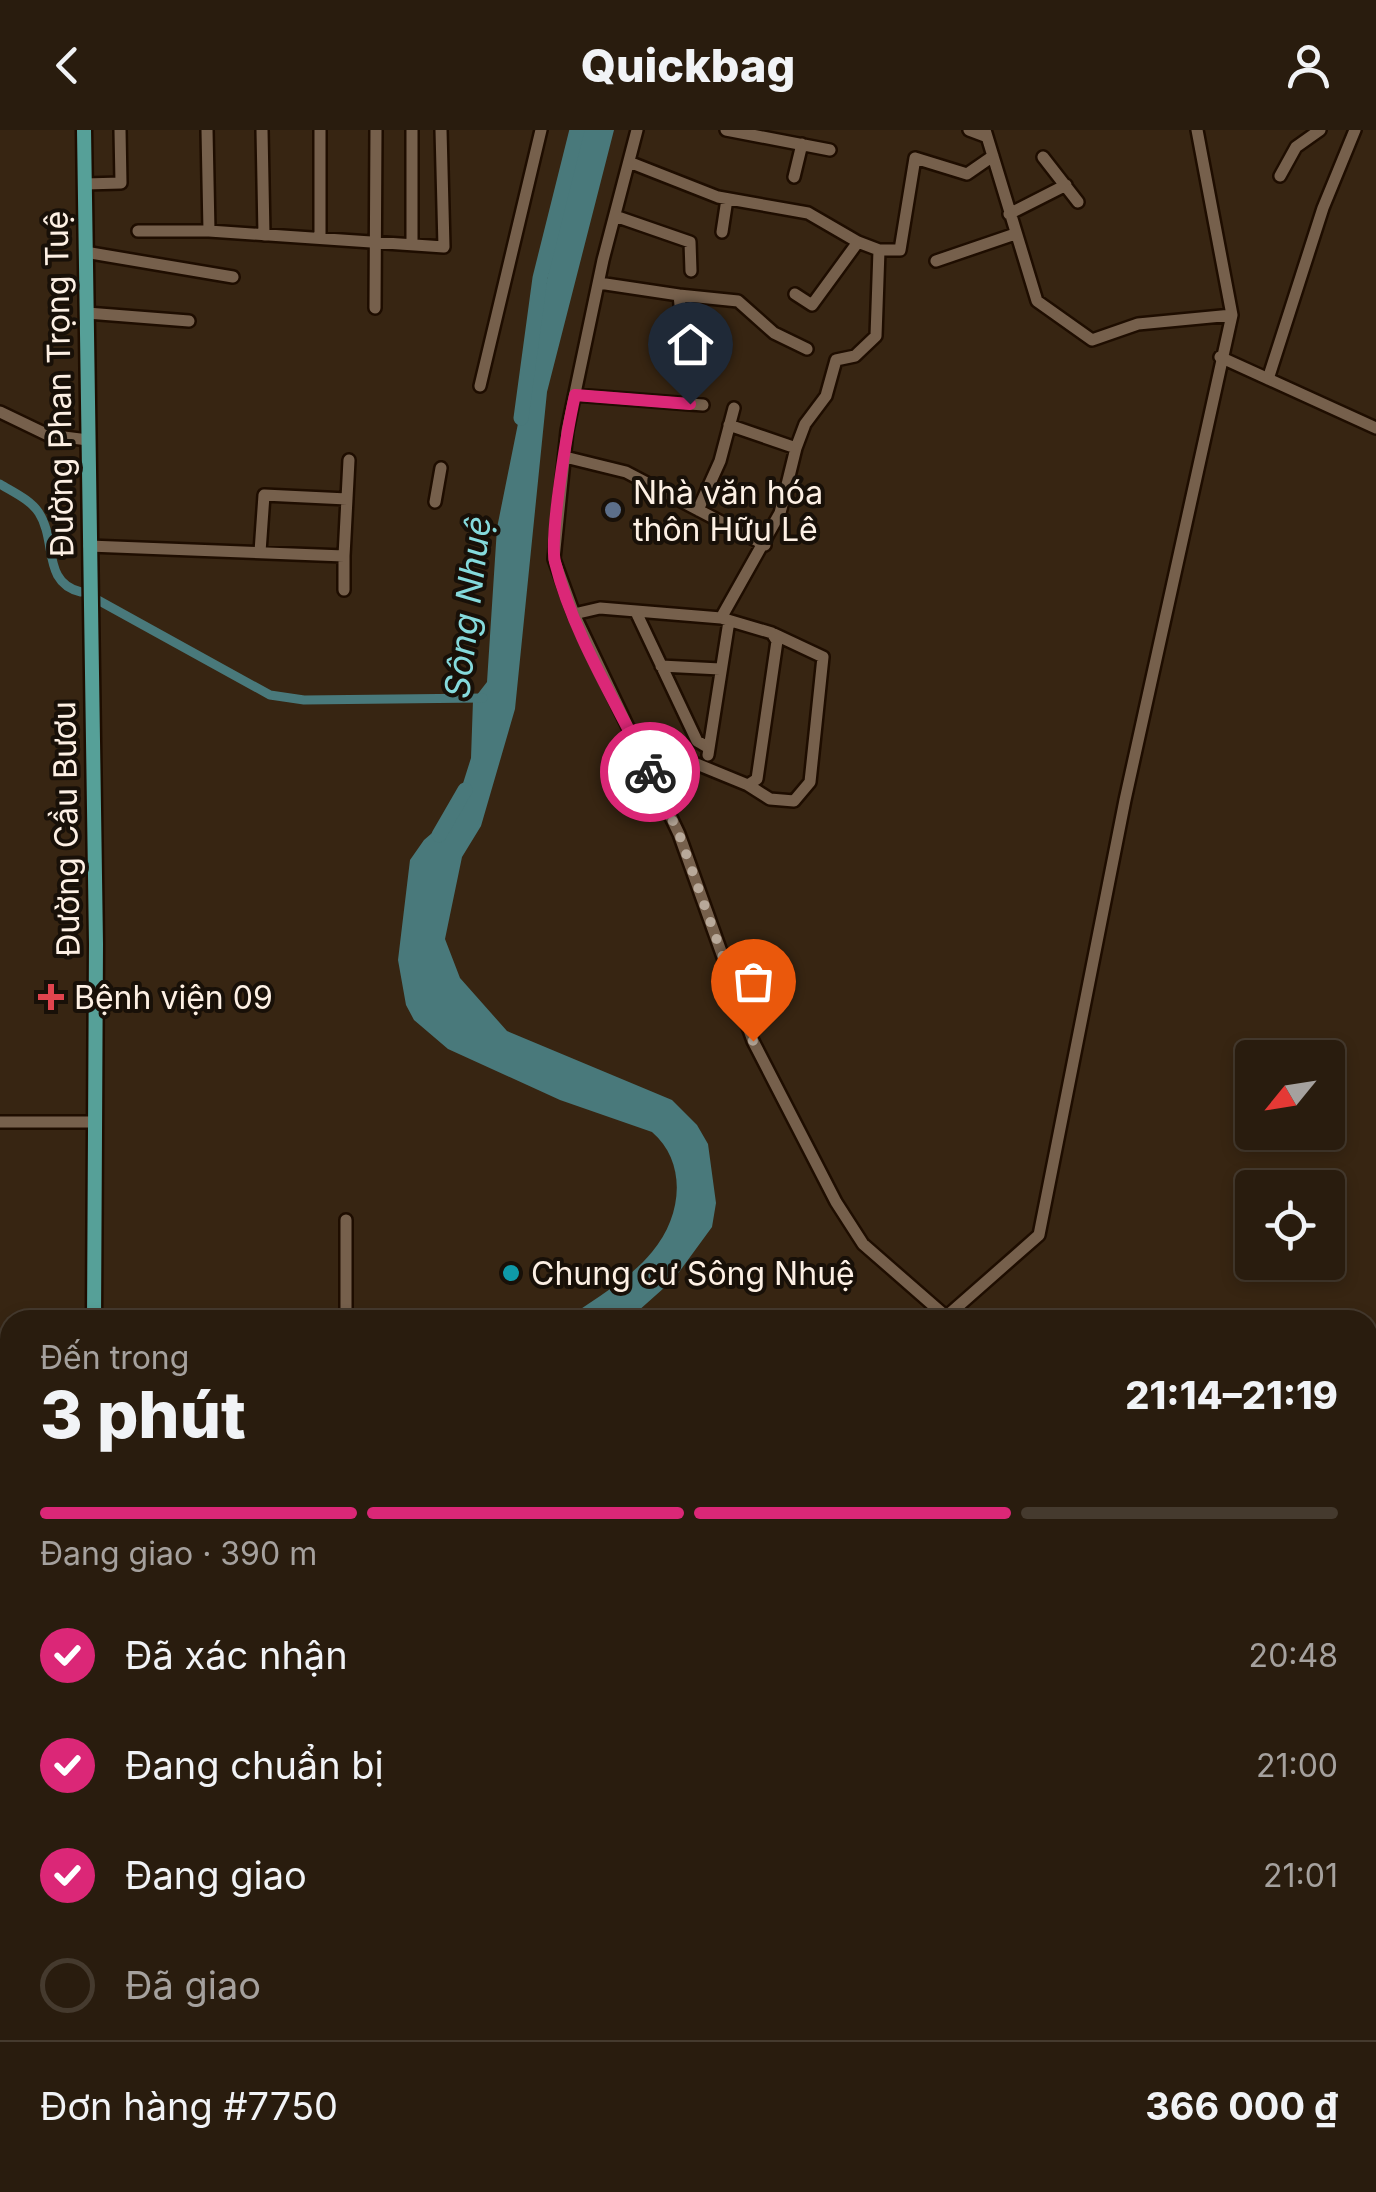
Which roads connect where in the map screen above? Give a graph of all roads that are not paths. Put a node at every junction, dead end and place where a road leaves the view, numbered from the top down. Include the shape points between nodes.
1 (84, 130) edge
2 (120, 130) edge
3 (207, 130) edge
4 (262, 130) edge
5 (320, 130) edge
6 (376, 130) edge
7 (412, 130) edge
8 (441, 130) edge
9 (541, 130) edge
10 (638, 130) edge
11 (726, 130) edge
12 (969, 130) edge
13 (1196, 130) edge
14 (1320, 130) edge
15 (1355, 130) edge
16 (985, 133) edge
17 (802, 144) junction
18 (830, 150) dead end
19 (992, 156) junction
20 (1043, 157) dead end
21 (629, 162) junction
22 (1280, 176) dead end
23 (794, 177) dead end
24 (84, 184) junction
25 (1066, 185) junction
26 (727, 199) junction
27 (1078, 202) dead end
28 (1009, 214) junction
29 (615, 216) junction
30 (138, 231) dead end
31 (209, 231) junction
32 (722, 232) dead end
33 (1015, 234) junction
34 (264, 235) junction
35 (320, 238) junction
36 (376, 242) junction
37 (858, 242) junction
38 (412, 244) junction
39 (880, 250) junction
40 (85, 252) junction
41 (936, 260) dead end
42 (691, 271) dead end
43 (233, 277) dead end
44 (599, 283) junction
45 (794, 294) dead end
46 (680, 295) junction
47 (375, 308) dead end
48 (86, 313) junction
49 (1232, 314) junction
50 (188, 321) dead end
51 (806, 348) dead end
52 (1220, 357) junction
53 (1268, 379) junction
54 (480, 386) dead end
55 (575, 395) junction
56 (734, 408) dead end
57 (0, 412) edge
58 (730, 425) junction
59 (1376, 428) edge
60 (88, 440) junction
61 (796, 448) junction
62 (564, 457) junction
63 (349, 460) dead end
64 (440, 468) dead end
65 (347, 499) junction
66 (435, 502) dead end
67 (698, 510) junction
68 (764, 544) junction
69 (89, 546) junction
70 (260, 552) junction
71 (344, 556) junction
72 (344, 590) dead end
73 (636, 612) junction
74 (574, 614) junction
75 (725, 620) junction
76 (772, 634) junction
77 (90, 638) joint
78 (662, 666) junction
79 (720, 670) junction
80 (709, 748) junction
81 (643, 758) junction
82 (706, 766) junction
83 (748, 785) junction
84 (0, 1122) edge
85 (95, 1122) junction
86 (346, 1220) dead end
87 (94, 1310) edge
88 (346, 1310) edge
89 (939, 1310) edge
90 (957, 1310) edge

1 - 24 main road, Đường Phan Trọng Tuệ
2 - 24 street via 121,183
3 - 31 street
4 - 34 street
5 - 35 street
6 - 36 street
7 - 38 street
8 - 38 street via 444,248
9 - 54 street
10 - 21 street
11 - 17 street
12 - 16 street
13 - 49 street
14 - 22 street via 1296,147
15 - 53 street
16 - 19 street
17 - 18 street
17 - 23 street
19 - 28 street
19 - 39 street via 967,174 914,158 900,250
20 - 25 street
21 - 26 street
21 - 29 street
24 - 40 main road, Đường Phan Trọng Tuệ
25 - 27 street
25 - 28 street
26 - 32 street
26 - 37 street via 808,213
28 - 33 street
29 - 42 street via 690,242
29 - 44 street
30 - 31 street
31 - 34 street
33 - 41 street
33 - 49 street via 1036,301 1092,340 1138,324
34 - 35 street
35 - 36 street
36 - 38 street
36 - 47 street
37 - 39 street
37 - 45 street via 812,304
39 - 61 street via 876,336 854,356 836,360 826,396
40 - 43 street
40 - 48 main road, Đường Phan Trọng Tuệ
44 - 46 street
44 - 55 street
46 - 51 street via 738,301 774,333
46 - 55 street via 697,404
48 - 50 street
48 - 60 main road, Đường Phan Trọng Tuệ
49 - 52 street
52 - 53 street
52 - 90 street via 1039,1235
53 - 59 street
55 - 62 street
56 - 58 street
57 - 60 street via 48,435
58 - 61 street
58 - 67 street
60 - 69 main road, Đường Phan Trọng Tuệ
61 - 68 street
62 - 67 street via 626,472
62 - 74 street via 554,559
63 - 65 street
64 - 66 street
65 - 70 street via 264,496
65 - 71 street
67 - 68 street
68 - 75 street
69 - 70 street
69 - 77 main road, Đường Phan Trọng Tuệ
70 - 71 street
71 - 72 street
73 - 74 street via 600,608
73 - 75 street
73 - 78 street
74 - 81 street
75 - 76 street
75 - 79 street
76 - 83 street via 777,645 758,779
76 - 83 street via 823,657 810,782 794,801 770,798
77 - 85 main road, Đường Cầu Bươu
78 - 79 street
78 - 80 street via 698,741
79 - 80 street
80 - 82 street
81 - 82 street
81 - 89 street via 679,834 753,1041 836,1202 864,1244
82 - 83 street
84 - 85 street
85 - 87 main road, Đường Cầu Bươu
86 - 88 street

